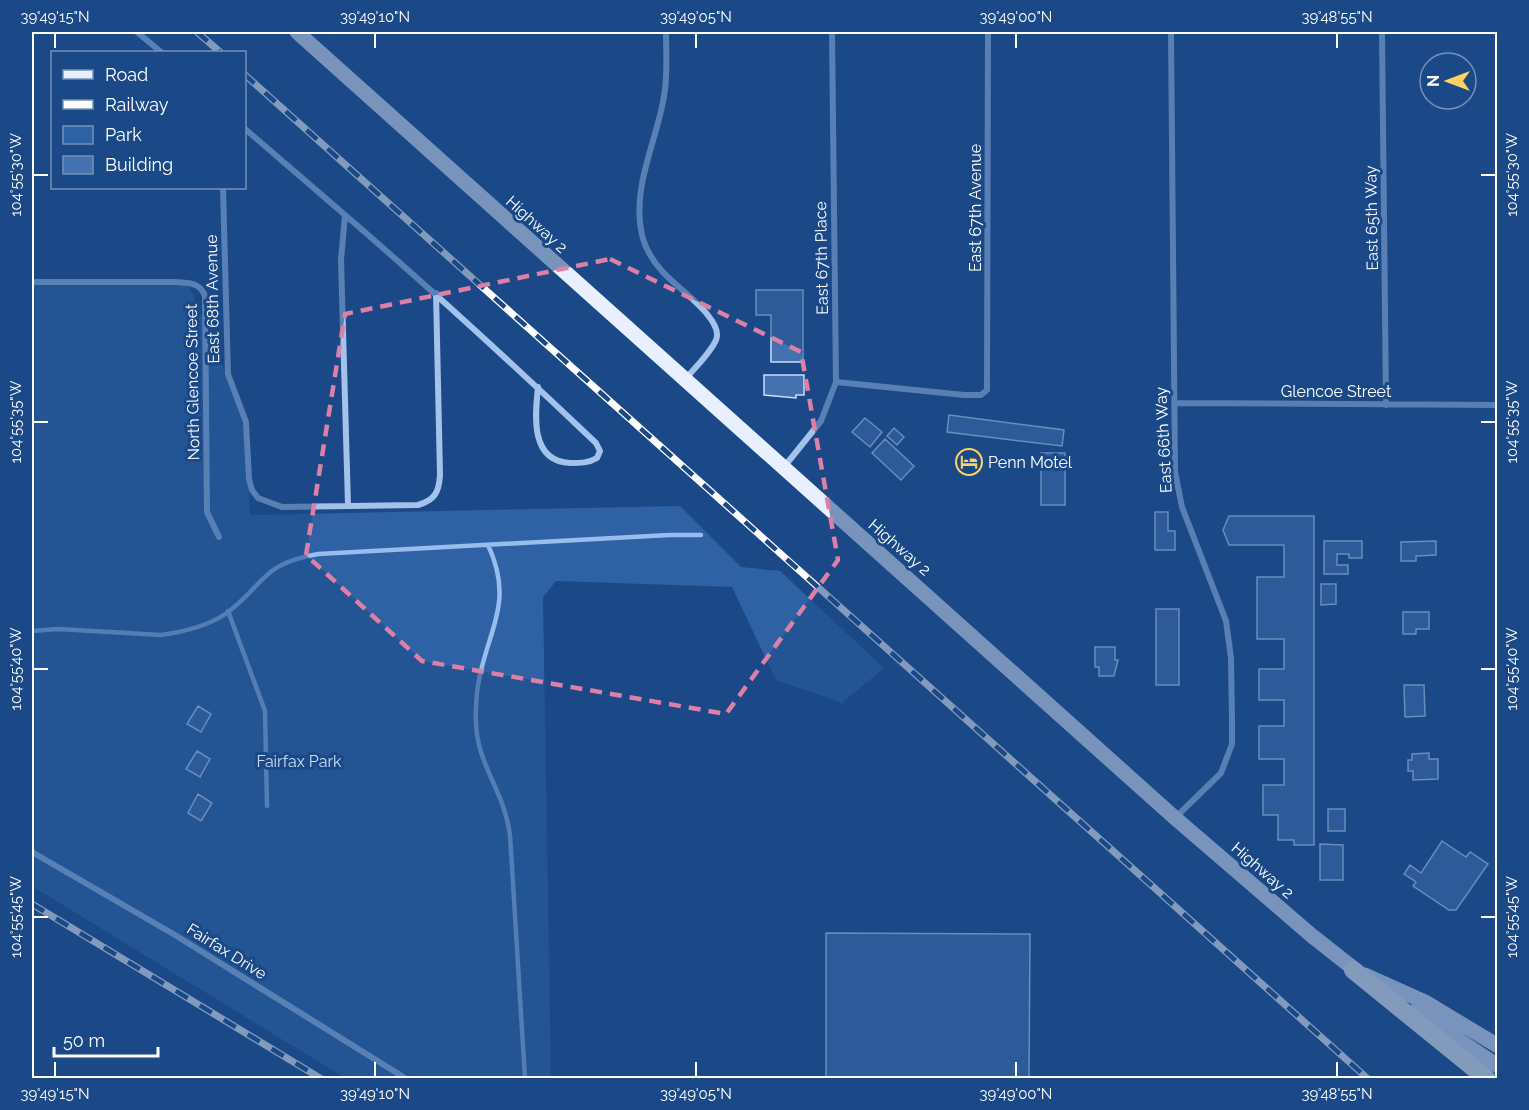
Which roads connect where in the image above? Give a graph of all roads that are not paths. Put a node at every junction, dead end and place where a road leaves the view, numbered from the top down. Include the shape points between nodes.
1 (137, 32) edge
2 (297, 32) edge
3 (666, 32) edge
4 (832, 32) edge
5 (988, 32) edge
6 (1171, 32) edge
7 (1382, 32) edge
8 (160, 51) edge
9 (246, 130) edge
10 (223, 189) edge
11 (345, 214) junction
12 (32, 282) edge
13 (436, 293) junction
14 (684, 380) junction
15 (836, 382) junction
16 (538, 387) junction
17 (1174, 403) junction
18 (1386, 405) junction
19 (1497, 405) edge
20 (783, 467) junction
21 (348, 505) junction
22 (219, 537) dead end
23 (1175, 818) junction
24 (32, 852) edge
25 (1353, 970) junction
26 (1497, 1046) edge
27 (1497, 1066) edge
28 (405, 1078) edge
29 (1486, 1078) edge

1 - 8 street
2 - 14 main road, Highway 2
3 - 14 street via 665,94 648,150 640,224 649,254 662,272 709,315 718,331 716,340
4 - 15 street, East 67th Place
5 - 15 street, East 67th Avenue via 989,385 985,394 964,395
6 - 17 street, East 66th Way
7 - 18 street, East 65th Way
9 - 11 street
10 - 21 street, East 68th Avenue via 228,374 246,422 249,479 258,498 282,507
11 - 13 street
11 - 21 street via 341,260
12 - 22 street, North Glencoe Street via 175,282 197,284 203,289 207,512
13 - 16 street
13 - 21 street via 438,492 433,499 418,505
14 - 20 main road, Highway 2
15 - 20 street, East 67th Place via 821,421
16 - 16 street via 596,443 600,451 597,458 590,462 562,462 544,450 536,429
17 - 18 street, Glencoe Street
17 - 23 street, East 66th Way via 1178,496 1226,621 1232,711 1228,760 1221,773
18 - 19 street, Glencoe Street
20 - 23 main road, Highway 2
23 - 25 main road, Highway 2
24 - 28 street, Fairfax Drive via 175,935
25 - 26 main road via 1425,1002
25 - 27 main road, Highway 2
25 - 29 highway

